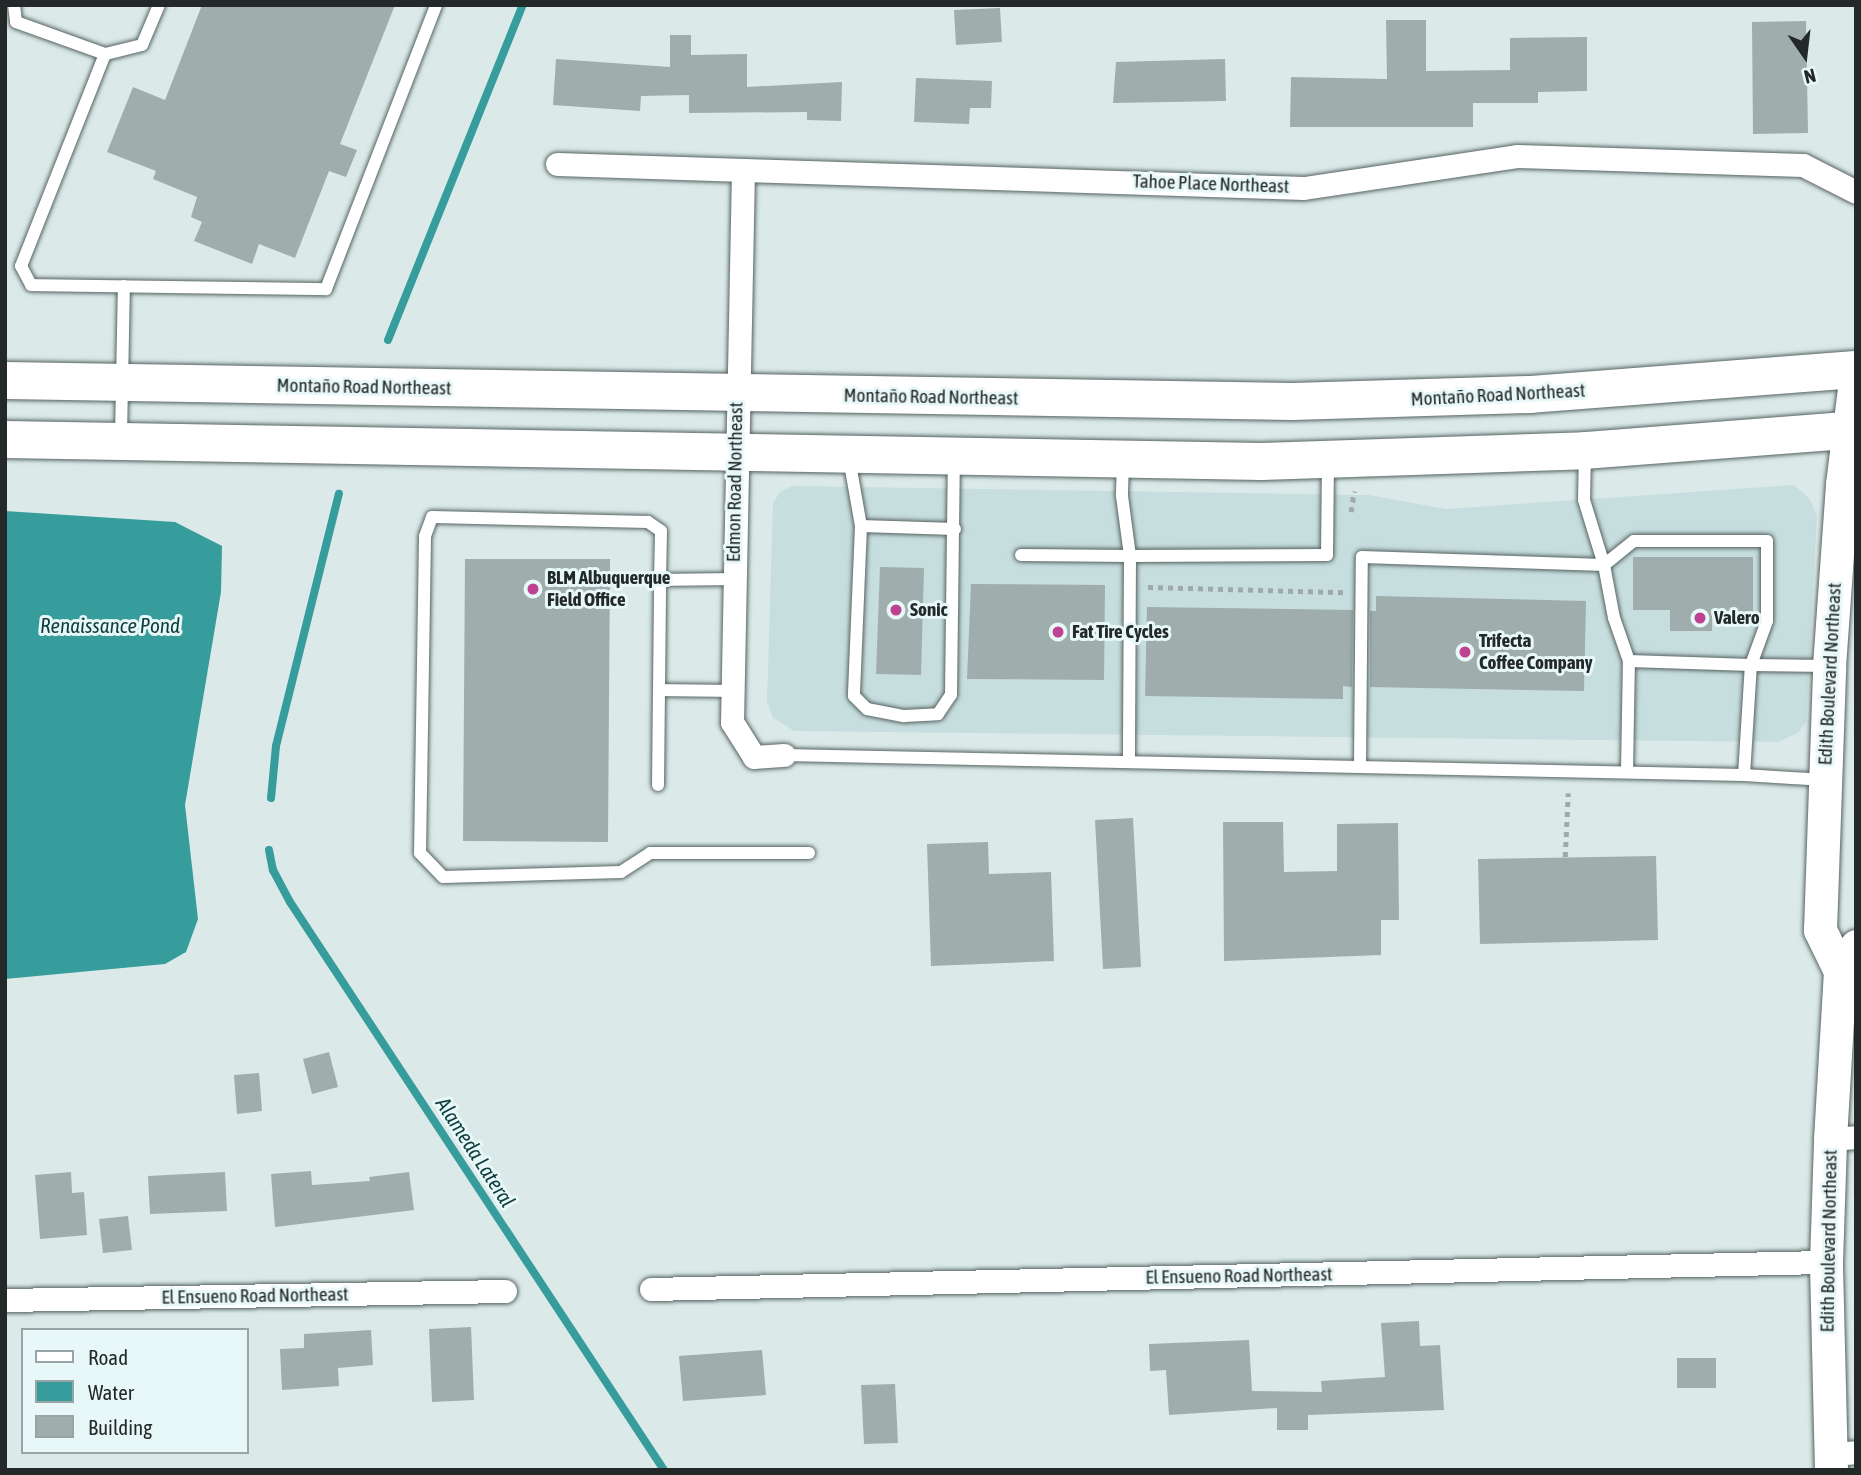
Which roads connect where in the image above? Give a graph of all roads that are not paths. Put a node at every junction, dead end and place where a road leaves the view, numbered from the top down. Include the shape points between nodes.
1 (14, 5) edge
2 (159, 5) edge
3 (436, 5) edge
4 (105, 54) junction
5 (556, 164) dead end
6 (743, 170) junction
7 (1856, 192) edge
8 (124, 286) junction
9 (1856, 371) edge
10 (5, 380) edge
11 (122, 382) junction
12 (737, 394) junction
13 (1853, 429) edge
14 (5, 439) edge
15 (121, 441) junction
16 (1585, 450) junction
17 (736, 452) junction
18 (848, 454) junction
19 (954, 455) junction
20 (1124, 458) junction
21 (1328, 460) junction
22 (861, 526) junction
23 (955, 529) junction
24 (1021, 555) dead end
25 (1130, 556) junction
26 (1604, 565) junction
27 (732, 579) junction
28 (660, 580) junction
29 (1629, 661) junction
30 (1751, 665) junction
31 (1829, 666) junction
32 (659, 690) junction
33 (730, 691) junction
34 (784, 755) joint
35 (1129, 762) junction
36 (1360, 766) junction
37 (1627, 772) junction
38 (1744, 775) junction
39 (1824, 780) junction
40 (658, 785) dead end
41 (809, 853) dead end
42 (1848, 958) edge
43 (1843, 1138) edge
44 (1826, 1262) junction
45 (651, 1289) dead end
46 (505, 1292) dead end
47 (5, 1300) edge
48 (1839, 1458) edge

1 - 4 lane via 16,22
2 - 4 lane via 142,46
3 - 8 lane via 326,289
4 - 8 lane via 21,266 31,285
5 - 6 street, Tahoe Place Northeast
6 - 7 street, Tahoe Place Northeast via 1304,188 1517,156 1803,165
6 - 12 street, Edmon Road Northeast
8 - 11 lane
9 - 12 main road, Montaño Road Northeast via 1443,398 1292,401
9 - 13 street, Edith Boulevard Northeast
10 - 11 main road, Montaño Road Northeast
11 - 12 main road, Montaño Road Northeast
11 - 15 lane
12 - 17 street, Edmon Road Northeast
13 - 16 main road
13 - 31 street, Edith Boulevard Northeast
14 - 15 main road
15 - 17 main road
16 - 21 main road
16 - 26 lane via 1584,500
17 - 18 main road
17 - 27 street, Edmon Road Northeast
18 - 19 main road
18 - 22 lane
19 - 20 main road
19 - 23 lane
20 - 21 main road
20 - 25 lane via 1122,496
21 - 25 lane via 1327,555
22 - 23 lane
22 - 23 lane via 854,696 867,709 904,716 938,714 951,695
24 - 25 lane
25 - 35 lane
26 - 29 lane
26 - 30 lane via 1634,541 1767,541 1768,621
26 - 36 lane via 1362,557
27 - 28 lane
27 - 33 street, Edmon Road Northeast
28 - 32 lane
28 - 41 lane via 662,531 648,522 432,517 425,536 421,853 443,877 621,872 650,853
29 - 30 lane
29 - 37 lane
30 - 31 lane
30 - 38 lane
31 - 39 street, Edith Boulevard Northeast
32 - 33 lane
32 - 40 lane
33 - 34 street, Edmon Road Northeast via 732,722 754,757
34 - 35 lane
35 - 36 lane
36 - 37 lane
37 - 38 lane
38 - 39 lane
39 - 42 street, Edith Boulevard Northeast via 1819,930
42 - 43 street, Edith Boulevard Northeast
43 - 44 street, Edith Boulevard Northeast
44 - 45 street, El Ensueno Road Northeast
44 - 48 street, Edith Boulevard Northeast
46 - 47 street, El Ensueno Road Northeast

